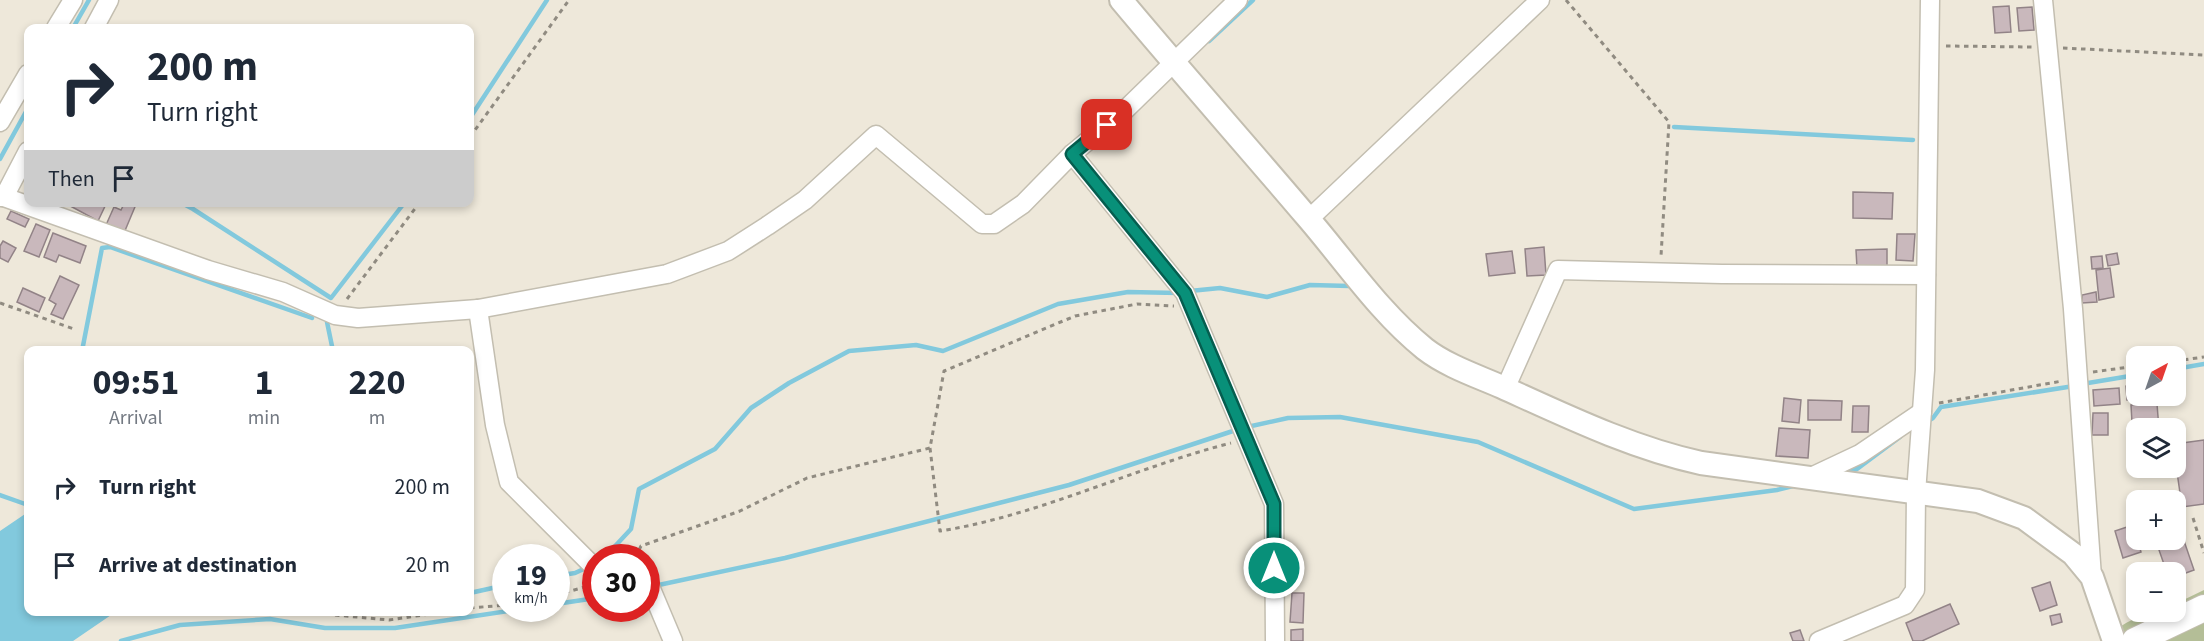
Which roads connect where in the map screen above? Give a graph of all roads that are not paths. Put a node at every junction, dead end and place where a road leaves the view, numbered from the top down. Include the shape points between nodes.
1 (73, 0) edge
2 (109, 0) edge
3 (1120, 0) edge
4 (1238, 0) edge
5 (1540, 0) edge
6 (1930, 0) edge
7 (2043, 0) edge
8 (58, 24) edge
9 (96, 24) edge
10 (1173, 62) junction
11 (24, 81) edge
12 (0, 122) edge
13 (1072, 154) junction
14 (24, 158) edge
15 (2, 197) edge
16 (24, 205) edge
17 (30, 207) edge
18 (1309, 219) junction
19 (1926, 275) junction
20 (478, 309) junction
21 (1505, 389) junction
22 (1922, 409) junction
23 (1809, 478) junction
24 (1916, 493) junction
25 (582, 555) edge
26 (2092, 577) junction
27 (2204, 608) edge
28 (660, 611) edge
29 (673, 641) edge
30 (1275, 641) edge
31 (1819, 641) edge
32 (2114, 641) edge
33 (2135, 641) edge

1 - 8 street
2 - 9 street
3 - 10 street
4 - 10 street
5 - 18 street
6 - 19 street
7 - 26 street via 2078,376
10 - 13 street via 1125,110
10 - 18 street
11 - 12 street
13 - 20 street via 1023,204 994,224 982,224 876,135 805,200 728,251 667,274
13 - 30 street via 1183,293 1274,504
14 - 15 street
15 - 16 street
17 - 20 street via 283,292 335,315 358,318
18 - 21 street via 1396,323 1427,350
19 - 21 street via 1558,270
19 - 22 street
20 - 25 street via 495,425 509,482
21 - 23 street via 1663,455
22 - 23 street via 1860,454
22 - 24 street
23 - 24 street
24 - 26 street via 1977,501 2024,518 2073,554
24 - 31 street via 1915,590 1905,605
26 - 32 street
27 - 33 main road
28 - 29 street

